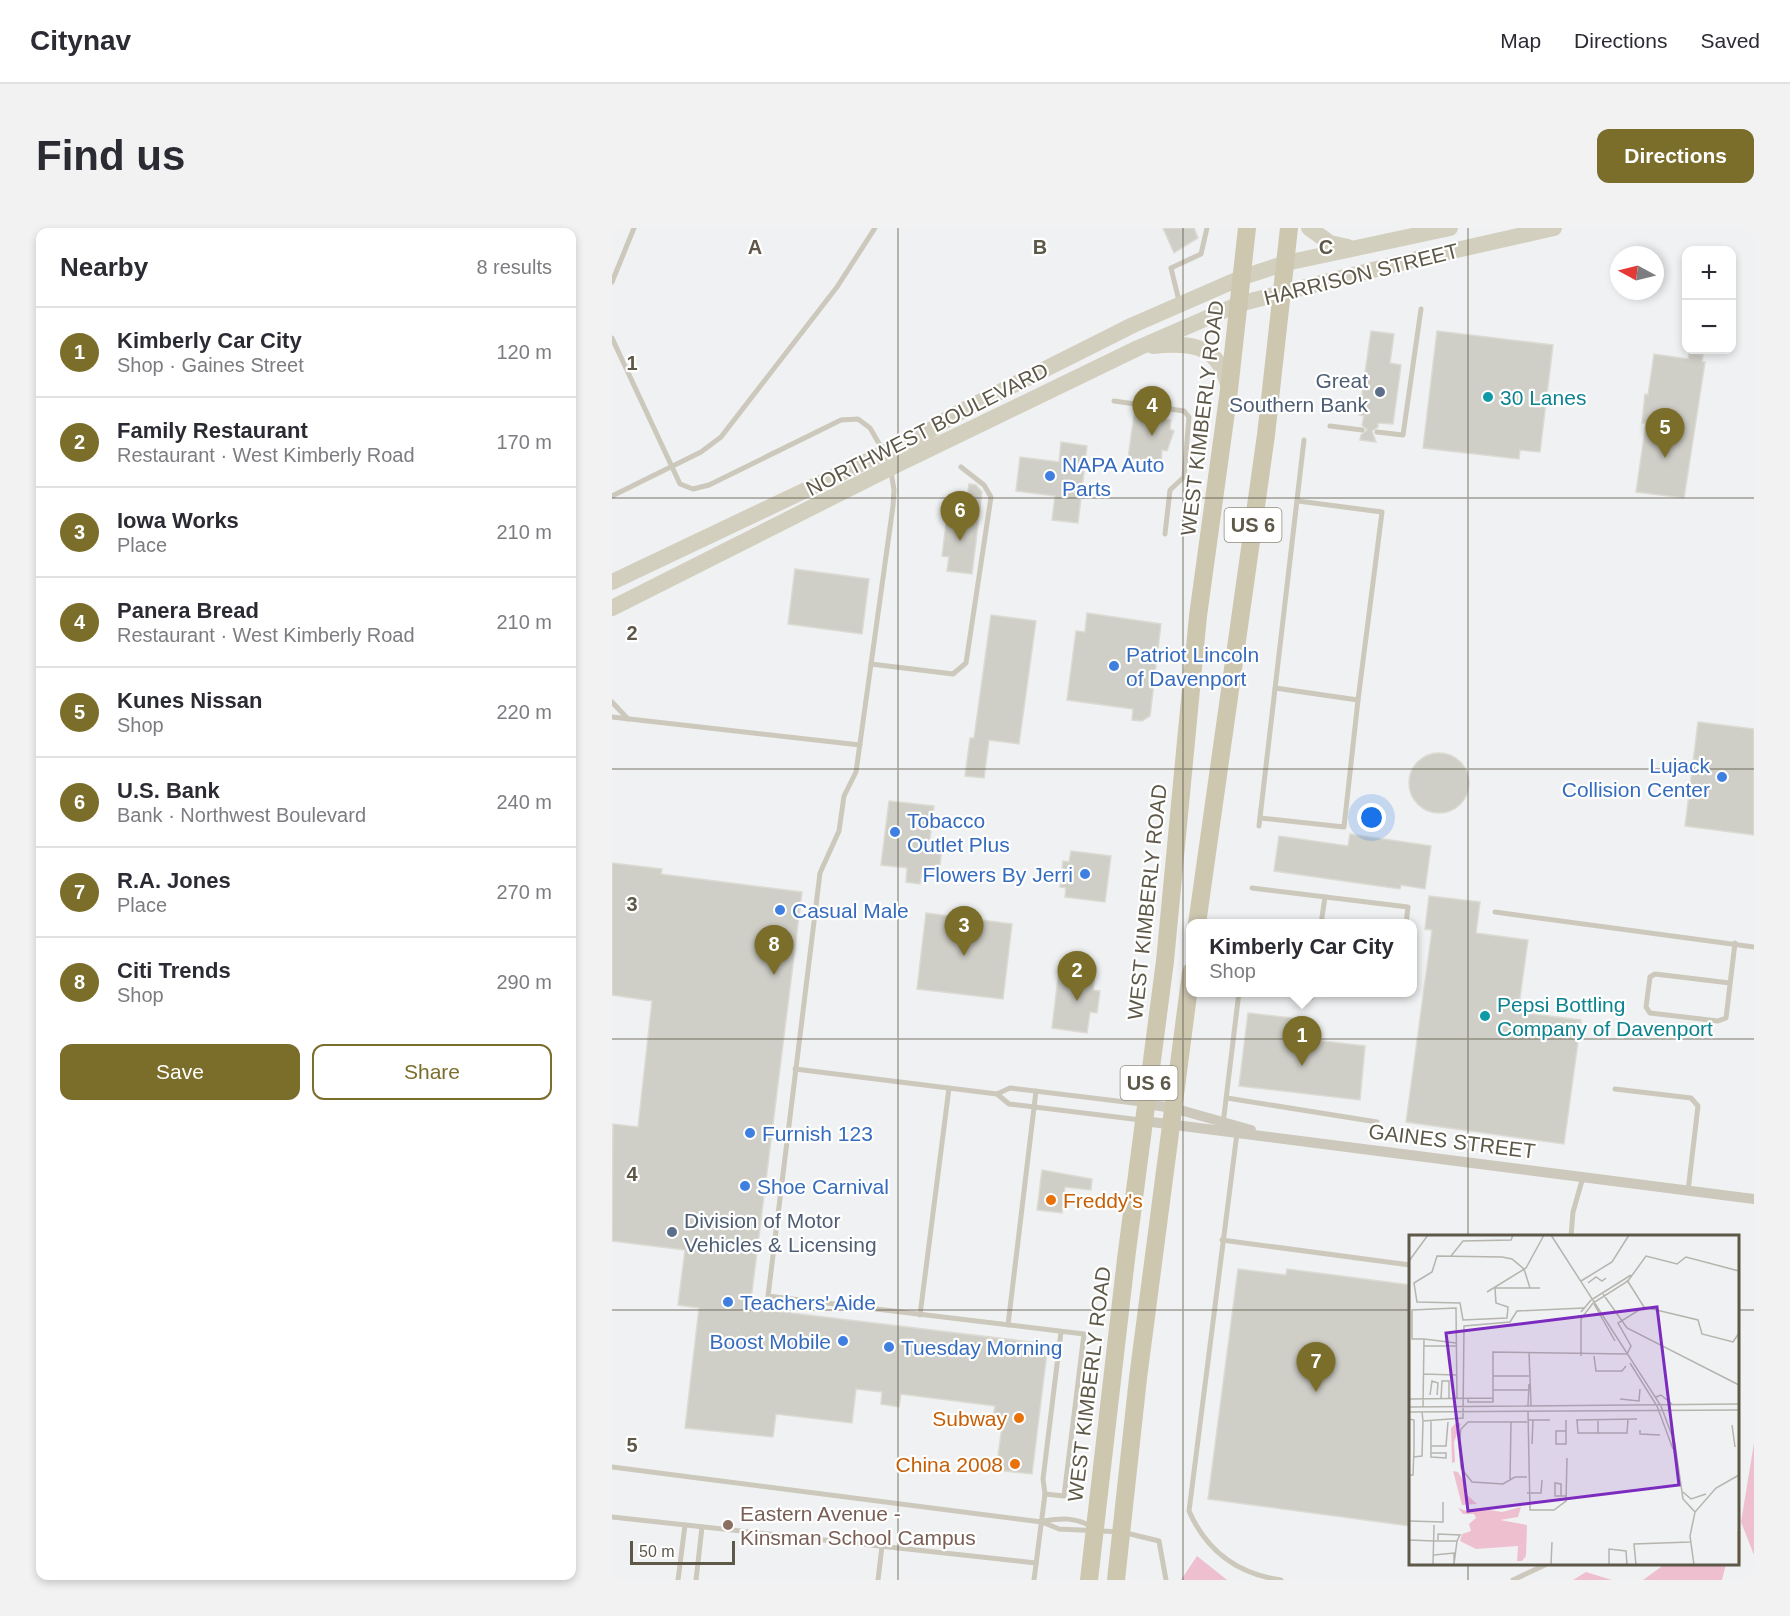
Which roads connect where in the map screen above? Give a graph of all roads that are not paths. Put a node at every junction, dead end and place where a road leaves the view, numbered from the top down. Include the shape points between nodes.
1 (634, 228) edge
2 (875, 228) edge
3 (1207, 228) edge
4 (1247, 228) edge
5 (1289, 228) edge
6 (1309, 228) edge
7 (1450, 228) edge
8 (1554, 228) edge
9 (1352, 248) junction
10 (1286, 263) junction
11 (1243, 277) junction
12 (612, 282) edge
13 (1283, 293) junction
14 (1239, 304) junction
15 (1180, 305) junction
16 (1421, 309) dead end
17 (612, 338) edge
18 (1138, 348) junction
19 (1229, 390) junction
20 (1114, 401) dead end
21 (1330, 426) dead end
22 (1362, 430) dead end
23 (1377, 432) dead end
24 (1304, 440) dead end
25 (887, 460) junction
26 (961, 467) dead end
27 (670, 468) junction
28 (612, 496) edge
29 (1298, 501) junction
30 (1165, 534) dead end
31 (612, 582) edge
32 (612, 608) edge
33 (871, 664) junction
34 (1275, 688) junction
35 (1358, 700) junction
36 (612, 702) edge
37 (612, 717) edge
38 (628, 719) junction
39 (860, 745) junction
40 (1260, 818) junction
41 (1259, 826) dead end
42 (1252, 888) dead end
43 (1324, 897) junction
44 (1495, 912) dead end
45 (1198, 919) edge
46 (1322, 919) edge
47 (1407, 919) edge
48 (1735, 943) junction
49 (1754, 947) edge
50 (1730, 983) junction
51 (1188, 997) edge
52 (1239, 997) edge
53 (795, 1069) junction
54 (949, 1088) junction
55 (1615, 1089) dead end
56 (1036, 1091) junction
57 (997, 1094) junction
58 (1227, 1098) junction
59 (1034, 1107) junction
60 (1145, 1112) junction
61 (1172, 1116) junction
62 (1377, 1122) dead end
63 (1223, 1126) junction
64 (1237, 1129) junction
65 (1583, 1177) junction
66 (1688, 1191) junction
67 (1754, 1199) edge
68 (1571, 1235) edge
69 (1222, 1240) junction
70 (1409, 1265) edge
71 (920, 1315) junction
72 (1008, 1325) junction
73 (1061, 1332) junction
74 (612, 1467) edge
75 (1045, 1494) junction
76 (612, 1517) edge
77 (1042, 1522) junction
78 (685, 1525) junction
79 (702, 1527) junction
80 (1095, 1529) junction
81 (1122, 1532) junction
82 (882, 1546) junction
83 (1036, 1563) junction
84 (1543, 1565) edge
85 (678, 1580) edge
86 (696, 1580) edge
87 (878, 1580) edge
88 (1034, 1580) edge
89 (1089, 1580) edge
90 (1116, 1580) edge
91 (1166, 1580) edge
92 (1281, 1580) edge
93 (1513, 1580) edge

1 - 12 lane
2 - 27 lane via 837,287 721,437
3 - 15 lane via 1201,254 1171,268
4 - 11 main road, WEST KIMBERLY ROAD / US 6
5 - 10 main road, US 6
6 - 9 main road via 1330,243
7 - 9 main road, HARRISON STREET
8 - 13 main road, HARRISON STREET
9 - 10 main road, HARRISON STREET
10 - 11 main road, HARRISON STREET
10 - 13 main road, US 6
11 - 14 main road, WEST KIMBERLY ROAD / US 6
11 - 15 main road, NORTHWEST BOULEVARD
13 - 14 main road, HARRISON STREET
13 - 45 main road, US 6
14 - 18 main road, NORTHWEST BOULEVARD
14 - 19 main road, WEST KIMBERLY ROAD / US 6
15 - 25 main road, NORTHWEST BOULEVARD via 1042,370
16 - 23 lane via 1403,435
17 - 27 lane
18 - 19 main road via 1178,344 1199,347 1223,369
18 - 25 main road, NORTHWEST BOULEVARD
19 - 60 main road, WEST KIMBERLY ROAD / US 6 via 1198,616 1165,960
20 - 30 lane via 1184,411 1189,417 1184,477 1170,490
21 - 22 lane
24 - 29 lane
25 - 27 lane via 870,428 858,419 841,420 709,485 693,489 680,484
25 - 31 main road, NORTHWEST BOULEVARD
25 - 32 main road
25 - 33 lane via 894,490 893,506
26 - 33 lane via 984,485 991,496 966,663 953,674
27 - 28 lane
29 - 34 lane
29 - 35 lane via 1382,512
33 - 39 lane
34 - 35 lane
34 - 40 lane
35 - 40 lane via 1344,828
36 - 38 lane
37 - 38 lane
38 - 39 lane
39 - 53 lane via 856,772 844,796 839,831 820,873
40 - 41 lane
42 - 43 lane
43 - 46 lane
43 - 47 lane via 1408,907
44 - 48 lane
48 - 49 lane
48 - 50 lane
50 - 50 lane via 1726,1018 1718,1021 1650,1013 1646,1007 1650,977 1655,974
51 - 61 main road, US 6
52 - 58 lane
53 - 54 lane
53 - 71 lane via 768,1296
54 - 57 lane
54 - 71 lane
55 - 66 lane via 1691,1098 1698,1106
56 - 57 lane via 1010,1088
56 - 59 lane
56 - 60 lane
57 - 59 lane via 1009,1104
58 - 62 lane
58 - 63 lane
59 - 60 lane
59 - 72 lane
60 - 61 street
60 - 61 street, GAINES STREET
60 - 80 main road, WEST KIMBERLY ROAD / US 6
61 - 63 street, GAINES STREET
61 - 63 street
61 - 81 main road, US 6
63 - 64 street, GAINES STREET
64 - 65 street, GAINES STREET via 1275,1138
64 - 69 lane
65 - 66 street, GAINES STREET
65 - 68 lane
66 - 67 street, GAINES STREET
69 - 70 lane
69 - 92 lane via 1189,1511 1212,1548 1230,1562 1257,1576
71 - 72 lane
72 - 73 lane
73 - 75 lane via 1042,1479
73 - 75 lane via 1084,1334 1064,1496
74 - 77 lane
75 - 77 lane
76 - 78 lane
77 - 80 lane via 1059,1528
77 - 80 lane via 1060,1518 1082,1520
77 - 83 lane
78 - 79 lane
78 - 85 lane
79 - 82 lane
79 - 86 lane
80 - 81 lane
80 - 89 main road, WEST KIMBERLY ROAD / US 6
81 - 90 main road, US 6
81 - 91 lane via 1159,1541
82 - 83 lane
82 - 87 lane
83 - 88 lane
84 - 93 lane

